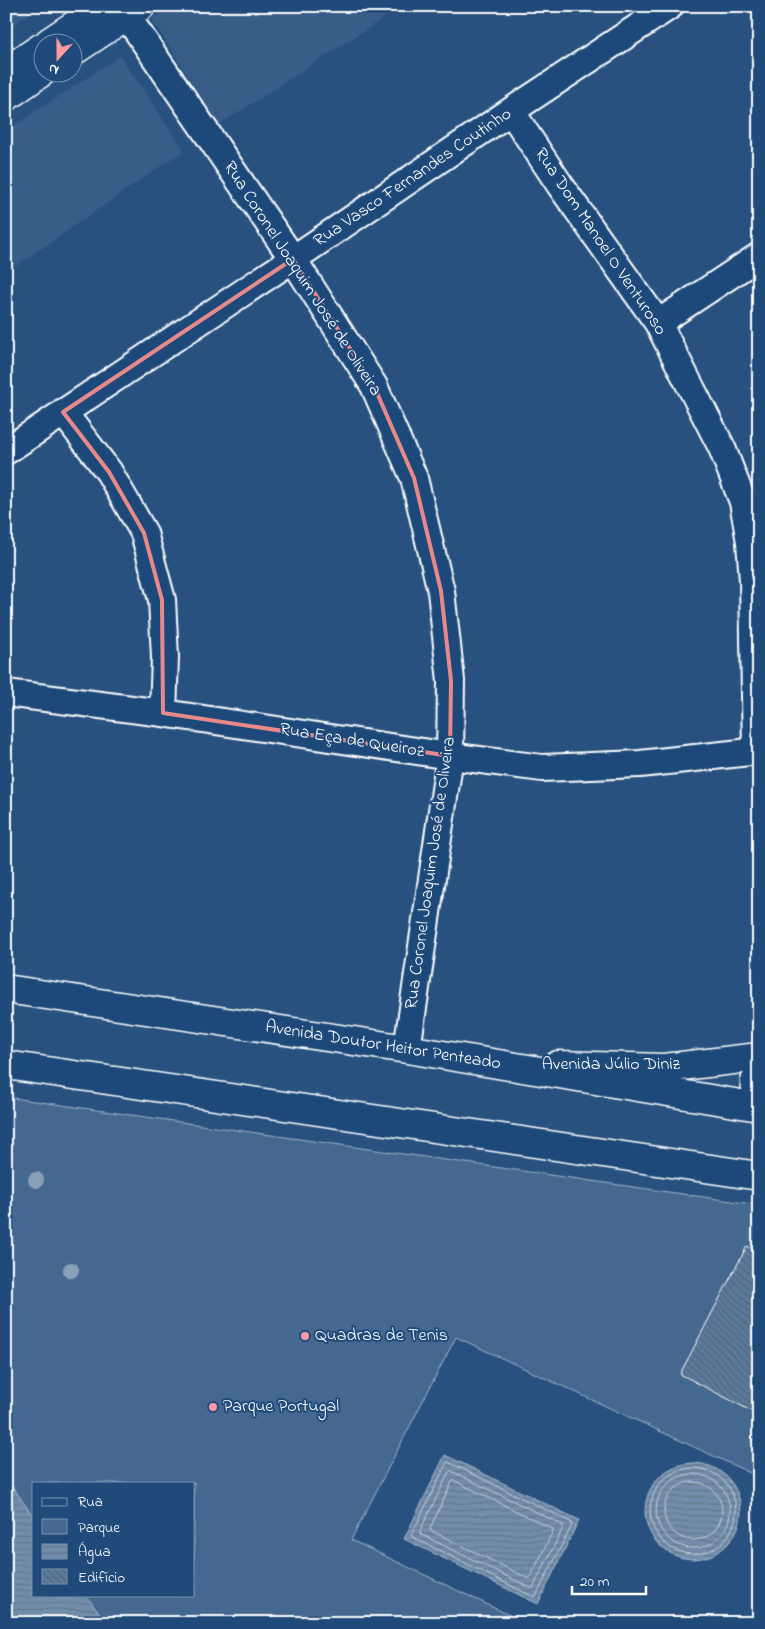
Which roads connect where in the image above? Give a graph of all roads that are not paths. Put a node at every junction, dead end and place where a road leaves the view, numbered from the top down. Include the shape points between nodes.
1 (670, 6) edge
2 (123, 9) edge
3 (71, 32) edge
4 (82, 44) edge
5 (32, 54) edge
6 (6, 71) edge
7 (32, 79) edge
8 (6, 97) edge
9 (511, 111) junction
10 (759, 256) edge
11 (293, 259) junction
12 (658, 323) junction
13 (63, 412) junction
14 (6, 450) edge
15 (751, 500) edge
16 (6, 692) edge
17 (163, 713) junction
18 (758, 751) edge
19 (450, 756) junction
20 (6, 988) edge
21 (407, 1049) junction
22 (759, 1057) edge
23 (493, 1063) junction
24 (6, 1065) edge
25 (759, 1076) edge
26 (759, 1096) edge
27 (759, 1107) edge
28 (759, 1176) edge

1 - 9 street, Rua Vasco Fernandes Coutinho
2 - 3 main road
2 - 4 main road
2 - 11 street, Rua Coronel Joaquim José de Oliveira
5 - 6 main road
7 - 8 main road
9 - 11 street, Rua Vasco Fernandes Coutinho
9 - 12 street, Rua Dom Manoel O Venturoso
10 - 12 street
11 - 13 street, Rua Vasco Fernandes Coutinho
11 - 19 street, Rua Coronel Joaquim José de Oliveira via 374,386 414,478 441,591 451,681
12 - 15 street, Rua Dom Manoel O Venturoso
13 - 14 street, Rua Vasco Fernandes Coutinho
13 - 17 street via 109,472 144,533 162,600
15 - 18 street, Rua Dom Manoel O Venturoso
16 - 17 street, Rua Eça de Queiroz
17 - 19 street, Rua Eça de Queiroz
18 - 19 street, Rua Eça de Queiroz via 640,764 542,768
19 - 21 street, Rua Coronel Joaquim José de Oliveira
20 - 21 main road, Avenida Doutor Heitor Penteado
21 - 23 main road, Avenida Doutor Heitor Penteado
22 - 23 main road, Avenida Júlio Diniz via 664,1068
23 - 27 main road, Avenida Doutor Heitor Penteado
24 - 28 main road
25 - 26 main road via 755,1081

